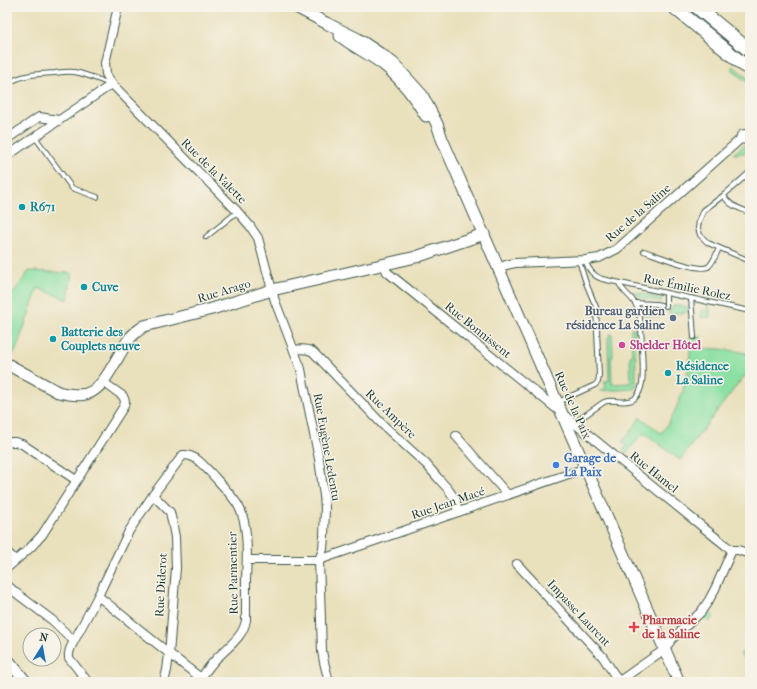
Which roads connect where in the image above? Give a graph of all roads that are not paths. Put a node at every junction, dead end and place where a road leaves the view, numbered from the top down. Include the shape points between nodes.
1 (118, 7) edge
2 (296, 7) edge
3 (674, 7) edge
4 (697, 7) edge
5 (750, 51) edge
6 (750, 70) edge
7 (7, 84) edge
8 (112, 84) junction
9 (59, 120) junction
10 (748, 135) edge
11 (35, 137) junction
12 (7, 139) edge
13 (7, 156) edge
14 (750, 172) edge
15 (724, 195) junction
16 (98, 197) dead end
17 (237, 211) junction
18 (750, 213) edge
19 (484, 234) junction
20 (206, 237) dead end
21 (719, 248) junction
22 (644, 251) dead end
23 (582, 260) junction
24 (750, 261) edge
25 (384, 264) junction
26 (498, 268) junction
27 (619, 283) junction
28 (272, 290) junction
29 (666, 293) junction
30 (691, 298) junction
31 (635, 303) junction
32 (750, 311) edge
33 (694, 337) dead end
34 (294, 350) junction
35 (7, 364) edge
36 (103, 382) junction
37 (559, 407) junction
38 (574, 423) junction
39 (456, 436) dead end
40 (7, 442) edge
41 (586, 468) junction
42 (76, 480) junction
43 (154, 495) junction
44 (508, 495) junction
45 (458, 512) junction
46 (732, 550) junction
47 (7, 552) edge
48 (750, 554) edge
49 (15, 560) junction
50 (247, 560) junction
51 (319, 560) junction
52 (517, 564) dead end
53 (7, 568) edge
54 (7, 585) edge
55 (98, 596) junction
56 (74, 641) junction
57 (665, 649) junction
58 (169, 654) junction
59 (7, 659) edge
60 (201, 680) edge
61 (26, 682) edge
62 (88, 682) edge
63 (164, 682) edge
64 (329, 682) edge
65 (619, 682) edge
66 (679, 682) edge

1 - 8 street via 105,70
2 - 19 main road, Rue de la Paix via 358,39 382,55 394,64 422,95
3 - 6 main road
4 - 5 main road
7 - 8 lane via 31,74 67,72
8 - 9 street
8 - 17 street, Rue de la Valette
9 - 11 street
9 - 12 street via 40,117
10 - 23 street, Rue de la Saline via 617,250 599,258
11 - 13 street
11 - 16 lane via 72,188
14 - 15 lane
15 - 18 lane via 726,200
15 - 21 lane via 704,210 698,228 700,235 708,243
17 - 20 lane
17 - 28 street, Rue de la Valette via 258,238
19 - 25 main road, Rue Arago
19 - 26 main road, Rue de la Paix
21 - 22 lane via 705,268 678,263
21 - 24 lane
23 - 26 street, Rue de la Saline via 515,263
23 - 27 lane, Rue Émilie Rolez via 596,277
23 - 37 lane via 586,283 596,307 599,376 595,385
25 - 28 main road, Rue Arago
25 - 37 street, Rue Bonnissent via 387,272
26 - 37 main road, Rue de la Paix
27 - 29 lane, Rue Émilie Rolez
27 - 31 lane, Rue Émilie Rolez
28 - 34 street, Rue Eugène Ledentu
28 - 36 main road, Rue Arago via 212,309 144,326 130,338
29 - 30 lane, Rue Émilie Rolez
29 - 31 lane via 663,305
30 - 32 lane, Rue Émilie Rolez
30 - 33 lane
31 - 38 lane, Rue Émilie Rolez via 640,320 643,366 640,391 628,401 608,400
34 - 45 street, Rue Ampère via 305,349 313,352 383,425 426,464 448,489 455,500
34 - 51 street, Rue Eugène Ledentu via 301,369 324,496 323,549
35 - 36 main road, Rue Arago via 58,392 68,394 87,394
36 - 42 street via 123,396 124,406
37 - 38 street, Rue Hamel
37 - 41 main road, Rue de la Paix
38 - 46 street, Rue Hamel
39 - 44 street
40 - 42 street via 22,444
41 - 44 street, Rue Jean Macé
41 - 57 main road, Rue de la Paix
42 - 49 street via 42,535
43 - 50 street, Rue Parmentier via 183,455 194,457 239,507 245,525
43 - 55 street via 129,531
43 - 58 street, Rue Diderot via 170,512 175,537 176,568
44 - 45 street, Rue Jean Macé
45 - 51 street, Rue Jean Macé
46 - 48 street
46 - 57 street via 701,612
47 - 49 street
49 - 53 street
50 - 51 street, Rue Jean Macé
50 - 60 street, Rue Parmentier via 245,626 238,638
51 - 64 street, Rue Eugène Ledentu via 322,651
52 - 65 street, Impasse Laurent via 602,657
54 - 56 street via 52,620
55 - 56 street
55 - 58 street
56 - 62 street via 69,650 69,658
57 - 65 street
57 - 66 main road, Rue de la Paix
58 - 60 street
58 - 63 street, Rue Diderot
59 - 61 main road

